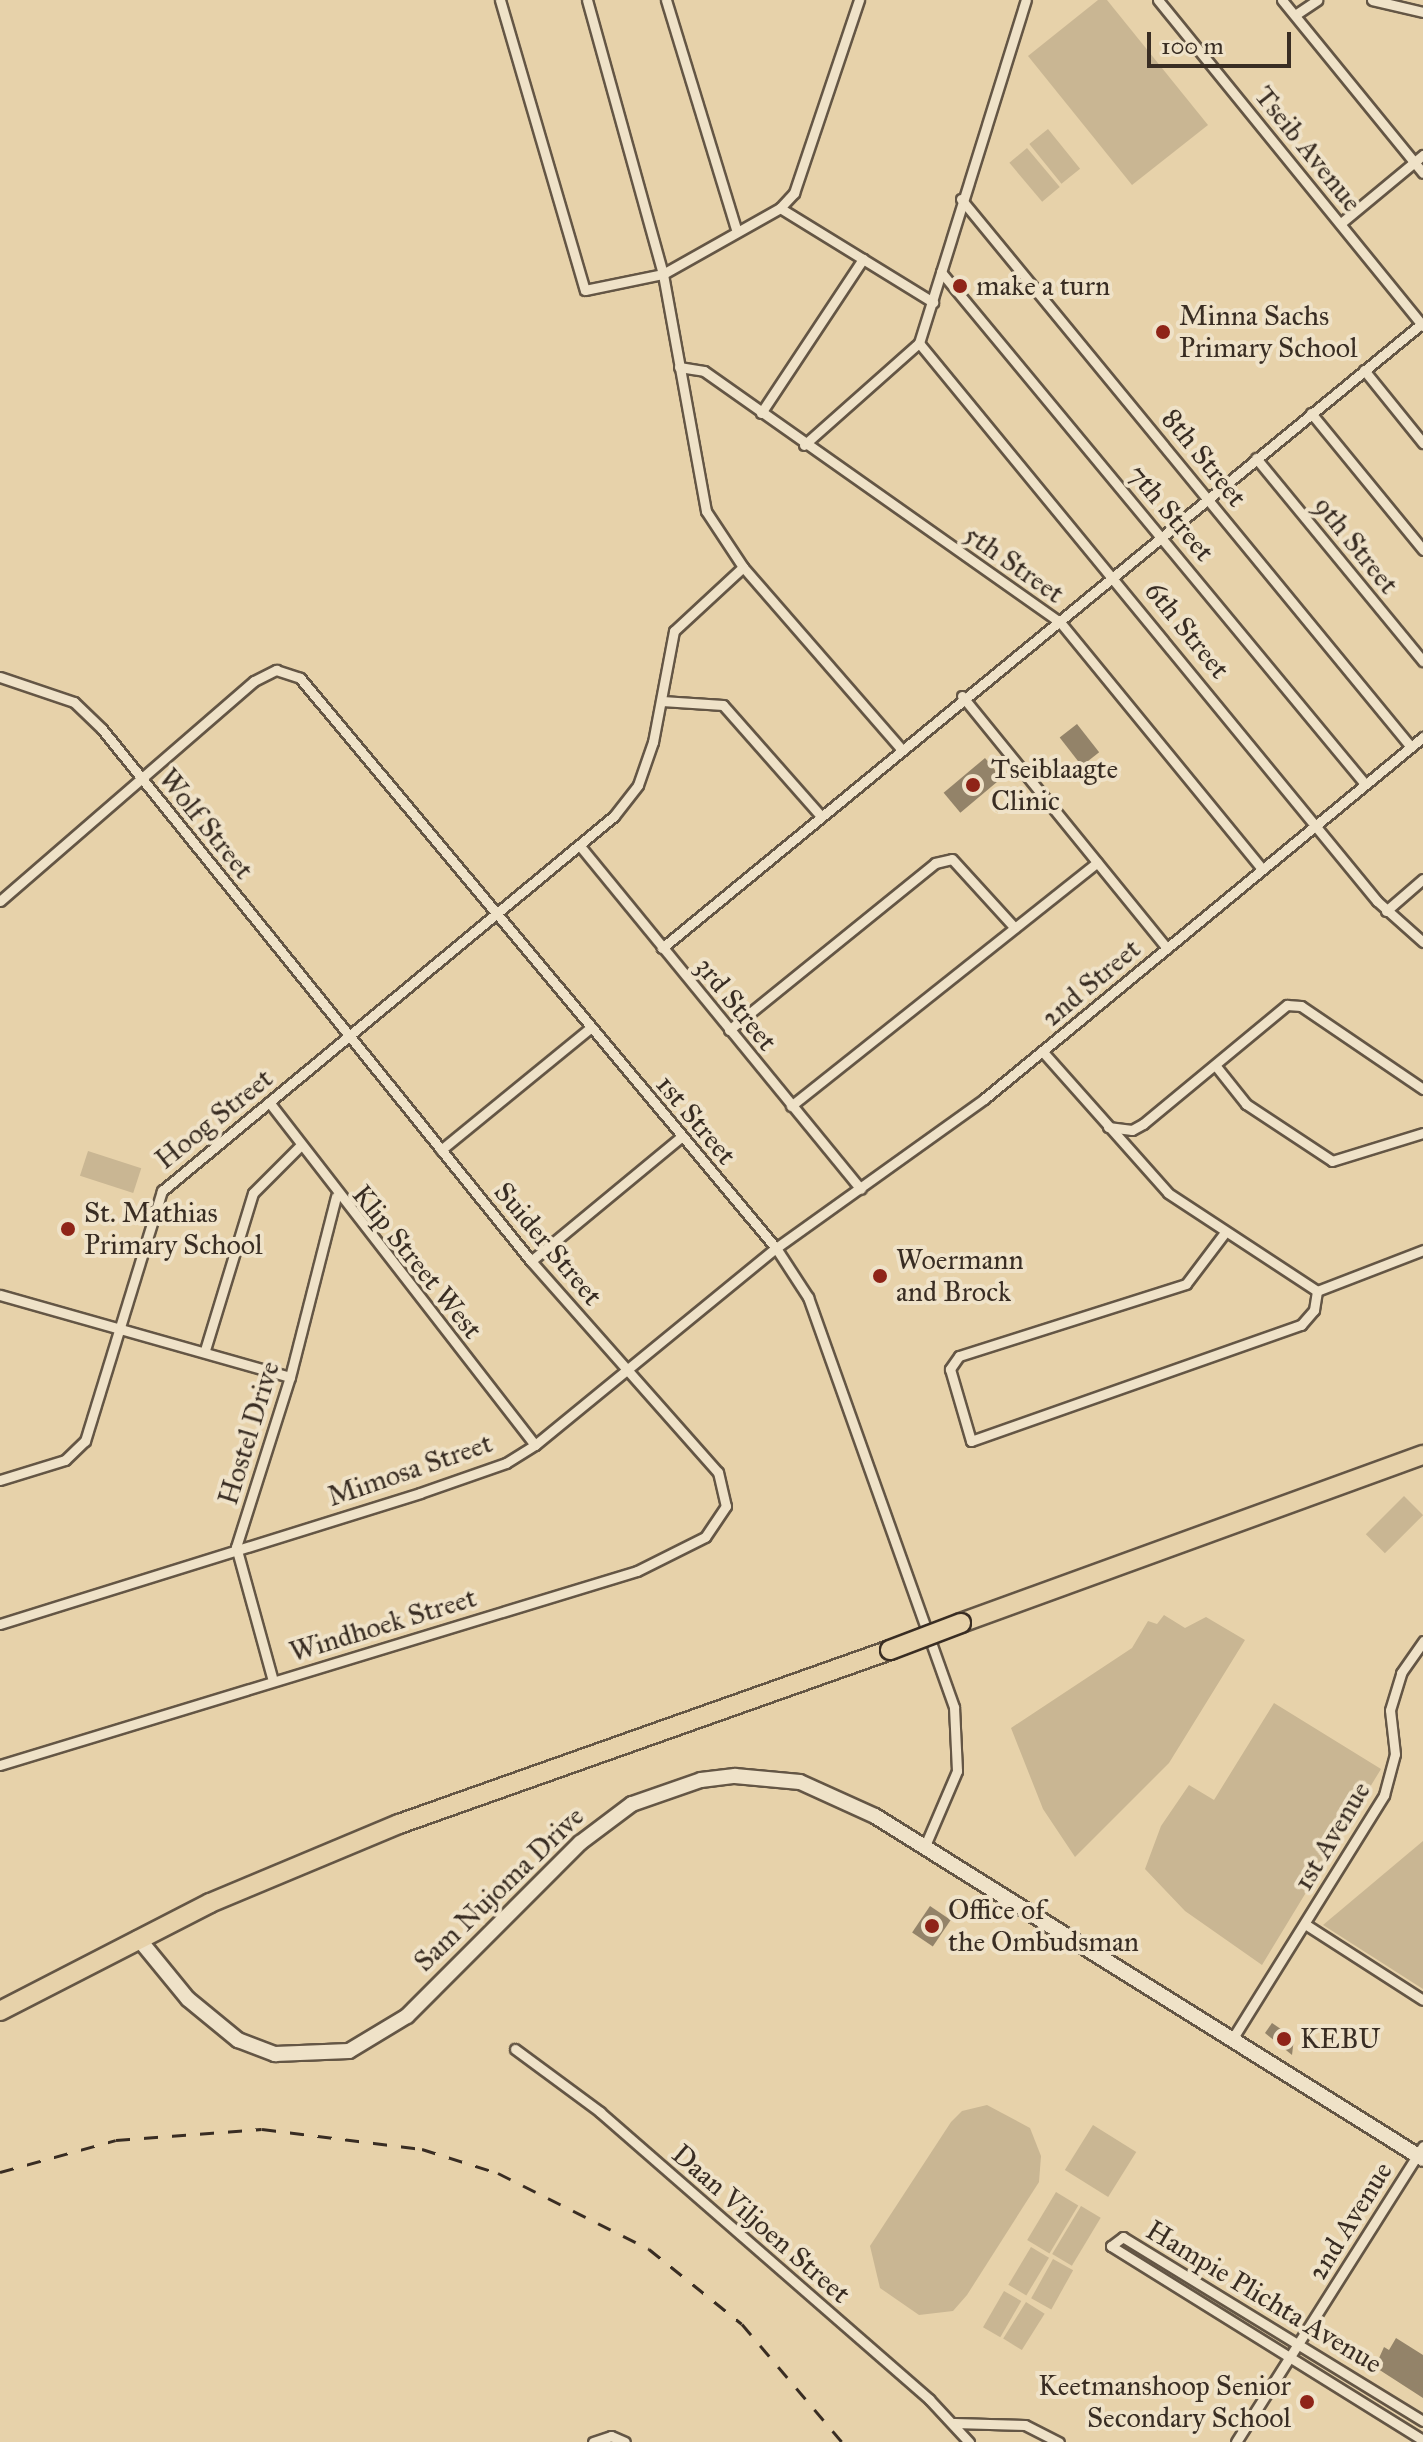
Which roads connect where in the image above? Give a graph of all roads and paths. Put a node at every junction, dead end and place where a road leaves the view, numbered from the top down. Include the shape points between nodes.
1 (500, 0) edge
2 (587, 0) edge
3 (666, 0) edge
4 (859, 0) edge
5 (1026, 0) edge
6 (1158, 0) edge
7 (1282, 0) edge
8 (1317, 0) edge
9 (1372, 0) edge
10 (1423, 12) edge
11 (1295, 15) junction
12 (1423, 155) edge
13 (1414, 163) junction
14 (1423, 173) edge
15 (961, 199) junction
16 (780, 208) junction
17 (1341, 223) junction
18 (736, 229) junction
19 (863, 259) junction
20 (941, 272) junction
21 (663, 274) junction
22 (933, 302) junction
23 (1422, 325) edge
24 (919, 343) junction
25 (679, 367) junction
26 (1364, 370) junction
27 (761, 413) junction
28 (1311, 413) junction
29 (1423, 443) edge
30 (804, 445) junction
31 (1256, 458) junction
32 (1208, 498) junction
33 (1162, 536) junction
34 (1423, 550) edge
35 (743, 567) junction
36 (1115, 576) junction
37 (1060, 622) junction
38 (1423, 661) edge
39 (0, 677) edge
40 (962, 696) junction
41 (662, 701) junction
42 (1423, 737) edge
43 (1411, 747) junction
44 (901, 749) junction
45 (139, 775) junction
46 (1365, 784) junction
47 (821, 816) junction
48 (1317, 823) junction
49 (580, 846) junction
50 (1097, 863) junction
51 (1262, 869) junction
52 (1423, 879) edge
53 (0, 901) edge
54 (1386, 911) junction
55 (497, 915) junction
56 (1015, 928) junction
57 (1423, 942) edge
58 (662, 948) junction
59 (1167, 948) junction
60 (590, 1028) junction
61 (729, 1030) junction
62 (349, 1039) junction
63 (1043, 1052) junction
64 (1215, 1065) junction
65 (1423, 1089) edge
66 (269, 1102) junction
67 (791, 1106) junction
68 (1108, 1127) junction
69 (1423, 1133) edge
70 (681, 1137) junction
71 (299, 1147) junction
72 (441, 1150) junction
73 (861, 1189) junction
74 (336, 1197) junction
75 (1223, 1235) junction
76 (776, 1248) junction
77 (1423, 1250) edge
78 (531, 1261) junction
79 (1317, 1291) junction
80 (0, 1295) edge
81 (119, 1327) junction
82 (205, 1350) junction
83 (624, 1370) junction
84 (290, 1377) junction
85 (535, 1445) junction
86 (1423, 1455) edge
87 (718, 1472) joint
88 (0, 1480) edge
89 (236, 1547) junction
90 (0, 1624) edge
91 (1423, 1641) edge
92 (273, 1681) junction
93 (0, 1765) edge
94 (924, 1848) junction
95 (1305, 1924) junction
96 (141, 1942) junction
97 (1423, 2000) edge
98 (0, 2011) edge
99 (0, 2021) edge
100 (1231, 2041) junction
101 (515, 2049) dead end
102 (1421, 2153) edge
103 (1299, 2343) junction
104 (1290, 2357) junction
105 (1423, 2421) edge
106 (954, 2423) junction
107 (1423, 2440) edge
108 (624, 2441) edge
109 (593, 2442) edge
110 (969, 2442) edge
111 (1059, 2442) edge
112 (1236, 2442) edge

1 - 21 street via 585,290
2 - 21 street
3 - 18 street
4 - 16 street via 801,181
5 - 15 street
6 - 17 street, Tseib Avenue
7 - 11 street
8 - 11 street
9 - 10 street
11 - 13 street
12 - 13 street
13 - 14 street
13 - 17 street
15 - 20 street
15 - 32 street, 8th Street
16 - 18 street
16 - 19 street
17 - 23 street, Tseib Avenue
18 - 21 street
19 - 22 street
19 - 27 street
20 - 22 street
20 - 33 street, 7th Street
21 - 25 street
22 - 24 street
23 - 26 street
24 - 30 street
24 - 36 street, 6th Street
25 - 27 street, 5th Street via 704,371
25 - 35 street via 706,511
26 - 28 street
26 - 29 street
27 - 30 street, 5th Street
28 - 31 street
28 - 34 street
30 - 37 street, 5th Street
31 - 32 street
31 - 38 street, 9th Street
32 - 33 street
32 - 43 street, 8th Street
33 - 36 street
33 - 46 street, 7th Street
35 - 41 street, Hoog Street via 674,631
35 - 44 street
36 - 37 street
36 - 48 street, 6th Street
37 - 40 street
37 - 51 street, 5th Street
39 - 45 street, Wolf Street via 74,702
40 - 44 street
40 - 50 street
41 - 47 street via 723,705
41 - 49 street, Hoog Street via 638,785
42 - 43 street, 2nd Street
43 - 46 street, 2nd Street
44 - 47 street
45 - 53 street, 1st Street
45 - 55 street, 1st Street via 254,681 276,670 300,678
45 - 62 street, Wolf Street
46 - 48 street, 2nd Street
47 - 58 street
48 - 51 street, 2nd Street
48 - 54 street, 6th Street
49 - 55 street, Hoog Street
49 - 58 street, 3rd Street
50 - 56 street
50 - 59 street
51 - 59 street, 2nd Street
52 - 54 street
54 - 57 street, 6th Street
55 - 60 street, 1st Street
55 - 62 street, Hoog Street
56 - 61 street via 952,859 935,863
56 - 67 street
58 - 61 street, 3rd Street
59 - 63 street, 2nd Street
60 - 70 street, 1st Street
60 - 72 street
61 - 67 street, 3rd Street
62 - 66 street, Hoog Street
62 - 72 street, Suider Street
63 - 68 street
63 - 73 street, 2nd Street
64 - 65 street via 1287,1005 1301,1006
64 - 68 street via 1132,1130
64 - 69 street via 1246,1104 1332,1161
66 - 71 street, Klip Street West
66 - 81 street, Hoog Street via 162,1191
67 - 73 street, 3rd Street
68 - 75 street via 1168,1193
70 - 76 street, 1st Street
70 - 78 street
71 - 74 street, Klip Street West
71 - 82 street via 253,1193
72 - 78 street, Suider Street
73 - 76 street, 2nd Street
74 - 84 street, Hostel Drive
74 - 85 street, Klip Street West
75 - 79 street
75 - 79 street via 1186,1284 959,1356 950,1369 971,1441 1301,1325 1314,1310
76 - 83 street, Mimosa Street
76 - 94 street, 1st Street via 819,1316 954,1707 957,1771
77 - 79 street
78 - 83 street, Suider Street
80 - 81 street
81 - 82 street
81 - 88 street, Hoog Street via 81,1448 65,1460
82 - 84 street
83 - 85 street, Mimosa Street
83 - 87 street, Suider Street
84 - 89 street, Hostel Drive
85 - 89 street, Mimosa Street via 506,1463 420,1493
86 - 96 highway, bridge via 427,1817
87 - 92 street, Windhoek Street via 726,1506 717,1524 670,1558
89 - 90 street, Mimosa Street
89 - 92 street, Hostel Drive
91 - 95 street, 1st Avenue via 1401,1673 1390,1710 1395,1754 1389,1783
92 - 93 street, Windhoek Street
94 - 96 main road, Sam Nujoma Drive via 852,1803 800,1782 735,1776 665,1789 580,1843 398,2023 363,2046 314,2057 275,2054 238,2040 188,1999
94 - 100 main road, Sam Nujoma Drive
95 - 97 street
95 - 100 street, 1st Avenue
96 - 98 highway
96 - 99 highway
100 - 102 main road, Sam Nujoma Drive
101 - 106 street, Daan Viljoen Street via 600,2112
102 - 103 street, 2nd Avenue
103 - 104 street, 2nd Avenue
103 - 104 street, Hampie Plichta Avenue via 1123,2237 1111,2246
103 - 105 street, Hampie Plichta Avenue
104 - 107 street, Hampie Plichta Avenue
104 - 112 street, 2nd Avenue
106 - 110 street, Daan Viljoen Street
106 - 111 street via 1025,2425
108 - 109 street via 611,2436

